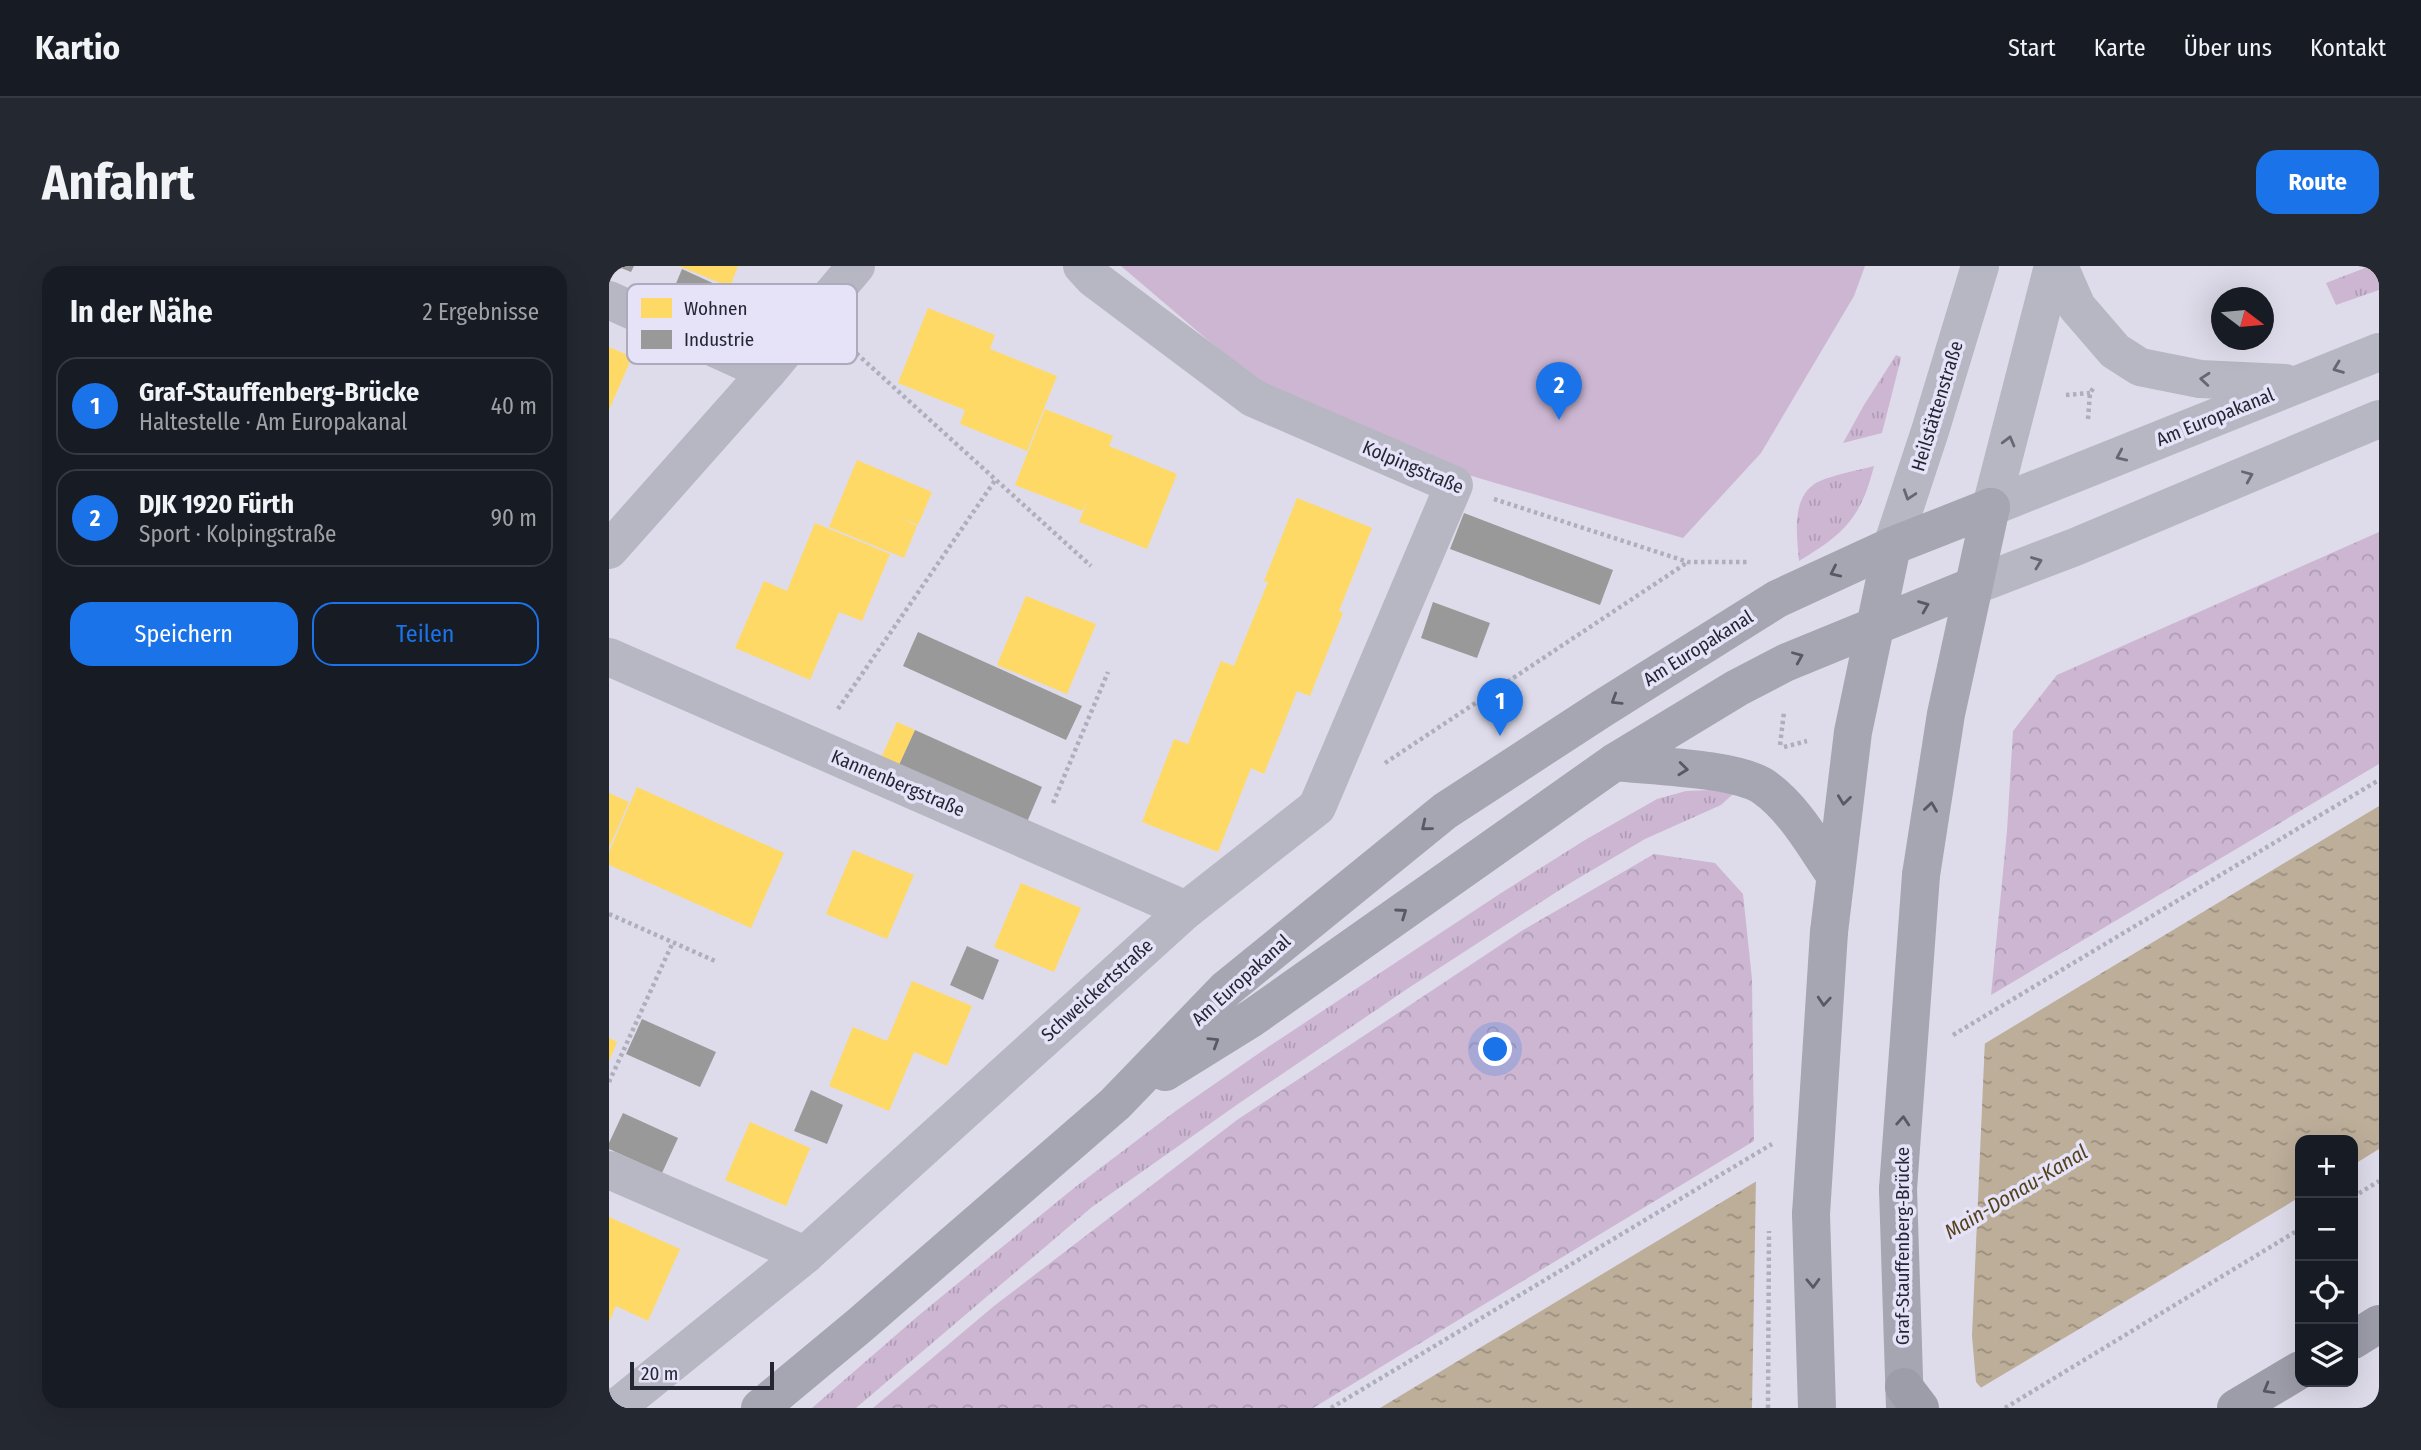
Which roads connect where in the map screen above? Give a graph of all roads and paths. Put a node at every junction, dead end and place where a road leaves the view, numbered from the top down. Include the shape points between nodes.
1 (856, 266) edge
2 (1082, 266) edge
3 (1980, 266) edge
4 (2053, 266) edge
5 (2059, 266) edge
6 (841, 284) edge
7 (609, 300) edge
8 (627, 308) edge
9 (2379, 352) edge
10 (857, 354) edge
11 (749, 364) edge
12 (774, 364) edge
13 (767, 372) junction
14 (2097, 383) dead end
15 (2298, 383) junction
16 (2090, 393) junction
17 (2060, 396) dead end
18 (2379, 419) edge
19 (2087, 429) dead end
20 (996, 479) junction
21 (1454, 485) junction
22 (1991, 507) junction
23 (1892, 546) junction
24 (609, 550) edge
25 (1688, 562) junction
26 (1749, 562) dead end
27 (1091, 566) dead end
28 (1973, 586) junction
29 (1874, 625) junction
30 (609, 657) edge
31 (1108, 672) dead end
32 (1785, 707) dead end
33 (1814, 740) dead end
34 (812, 747) junction
35 (1615, 762) junction
36 (1384, 764) dead end
37 (1035, 842) junction
38 (1835, 875) junction
39 (1186, 909) junction
40 (609, 914) edge
41 (673, 942) junction
42 (715, 961) dead end
43 (609, 1082) edge
44 (1115, 1104) junction
45 (609, 1170) edge
46 (2379, 1181) edge
47 (2358, 1194) edge
48 (2295, 1232) edge
49 (805, 1255) junction
50 (2379, 1324) edge
51 (2358, 1337) edge
52 (2295, 1373) edge
53 (1910, 1401) edge
54 (616, 1408) edge
55 (760, 1408) edge
56 (1817, 1408) edge
57 (2005, 1408) edge
58 (2236, 1408) edge

1 - 6 street
2 - 21 street, Kolpingstraße via 1253,398
3 -> 23 street, Heilstättenstraße
22 -> 4 street
15 -> 5 street via 2200,379 2140,367 2115,351 2077,307
7 - 8 street
9 -> 15 street, Am Europakanal
10 - 20 path
11 - 13 street
12 - 13 street
13 - 24 street
14 - 16 path
15 -> 22 street, Am Europakanal
16 - 17 path
16 - 19 path
28 -> 18 street, Am Europakanal
20 - 27 path
20 - 34 path
21 - 25 path, Kolpingstraße
21 - 39 street, Schweickertstraße via 1317,807
22 - 23 main road, Am Europakanal
22 - 28 main road, Graf-Stauffenberg-Brücke
23 - 29 main road
23 -> 44 main road, Am Europakanal via 1777,599 1445,811 1226,989
25 - 26 path, Kolpingstraße
25 - 36 path
29 -> 28 main road, Am Europakanal
53 -> 28 main road, Graf-Stauffenberg-Brücke, bridge via 1898,1189 1921,875 1937,761
35 -> 29 main road, Am Europakanal via 1737,688
29 -> 38 main road via 1853,732
30 - 34 street, Kannenbergstraße
31 - 37 path
32 - 33 path via 1779,748
34 - 37 street, Kannenbergstraße
35 -> 38 main road via 1726,774 1761,785 1805,831
44 -> 35 main road, Am Europakanal via 1252,1018
37 - 39 street, Kannenbergstraße
38 -> 56 main road, bridge via 1811,1214
39 - 49 street, Schweickertstraße
40 - 41 path
41 - 42 path
41 - 43 path
44 - 55 main road, Am Europakanal
45 - 49 street
46 - 47 path
48 - 57 path
49 - 54 street, Schweickertstraße
50 - 51 highway
52 -> 58 highway

